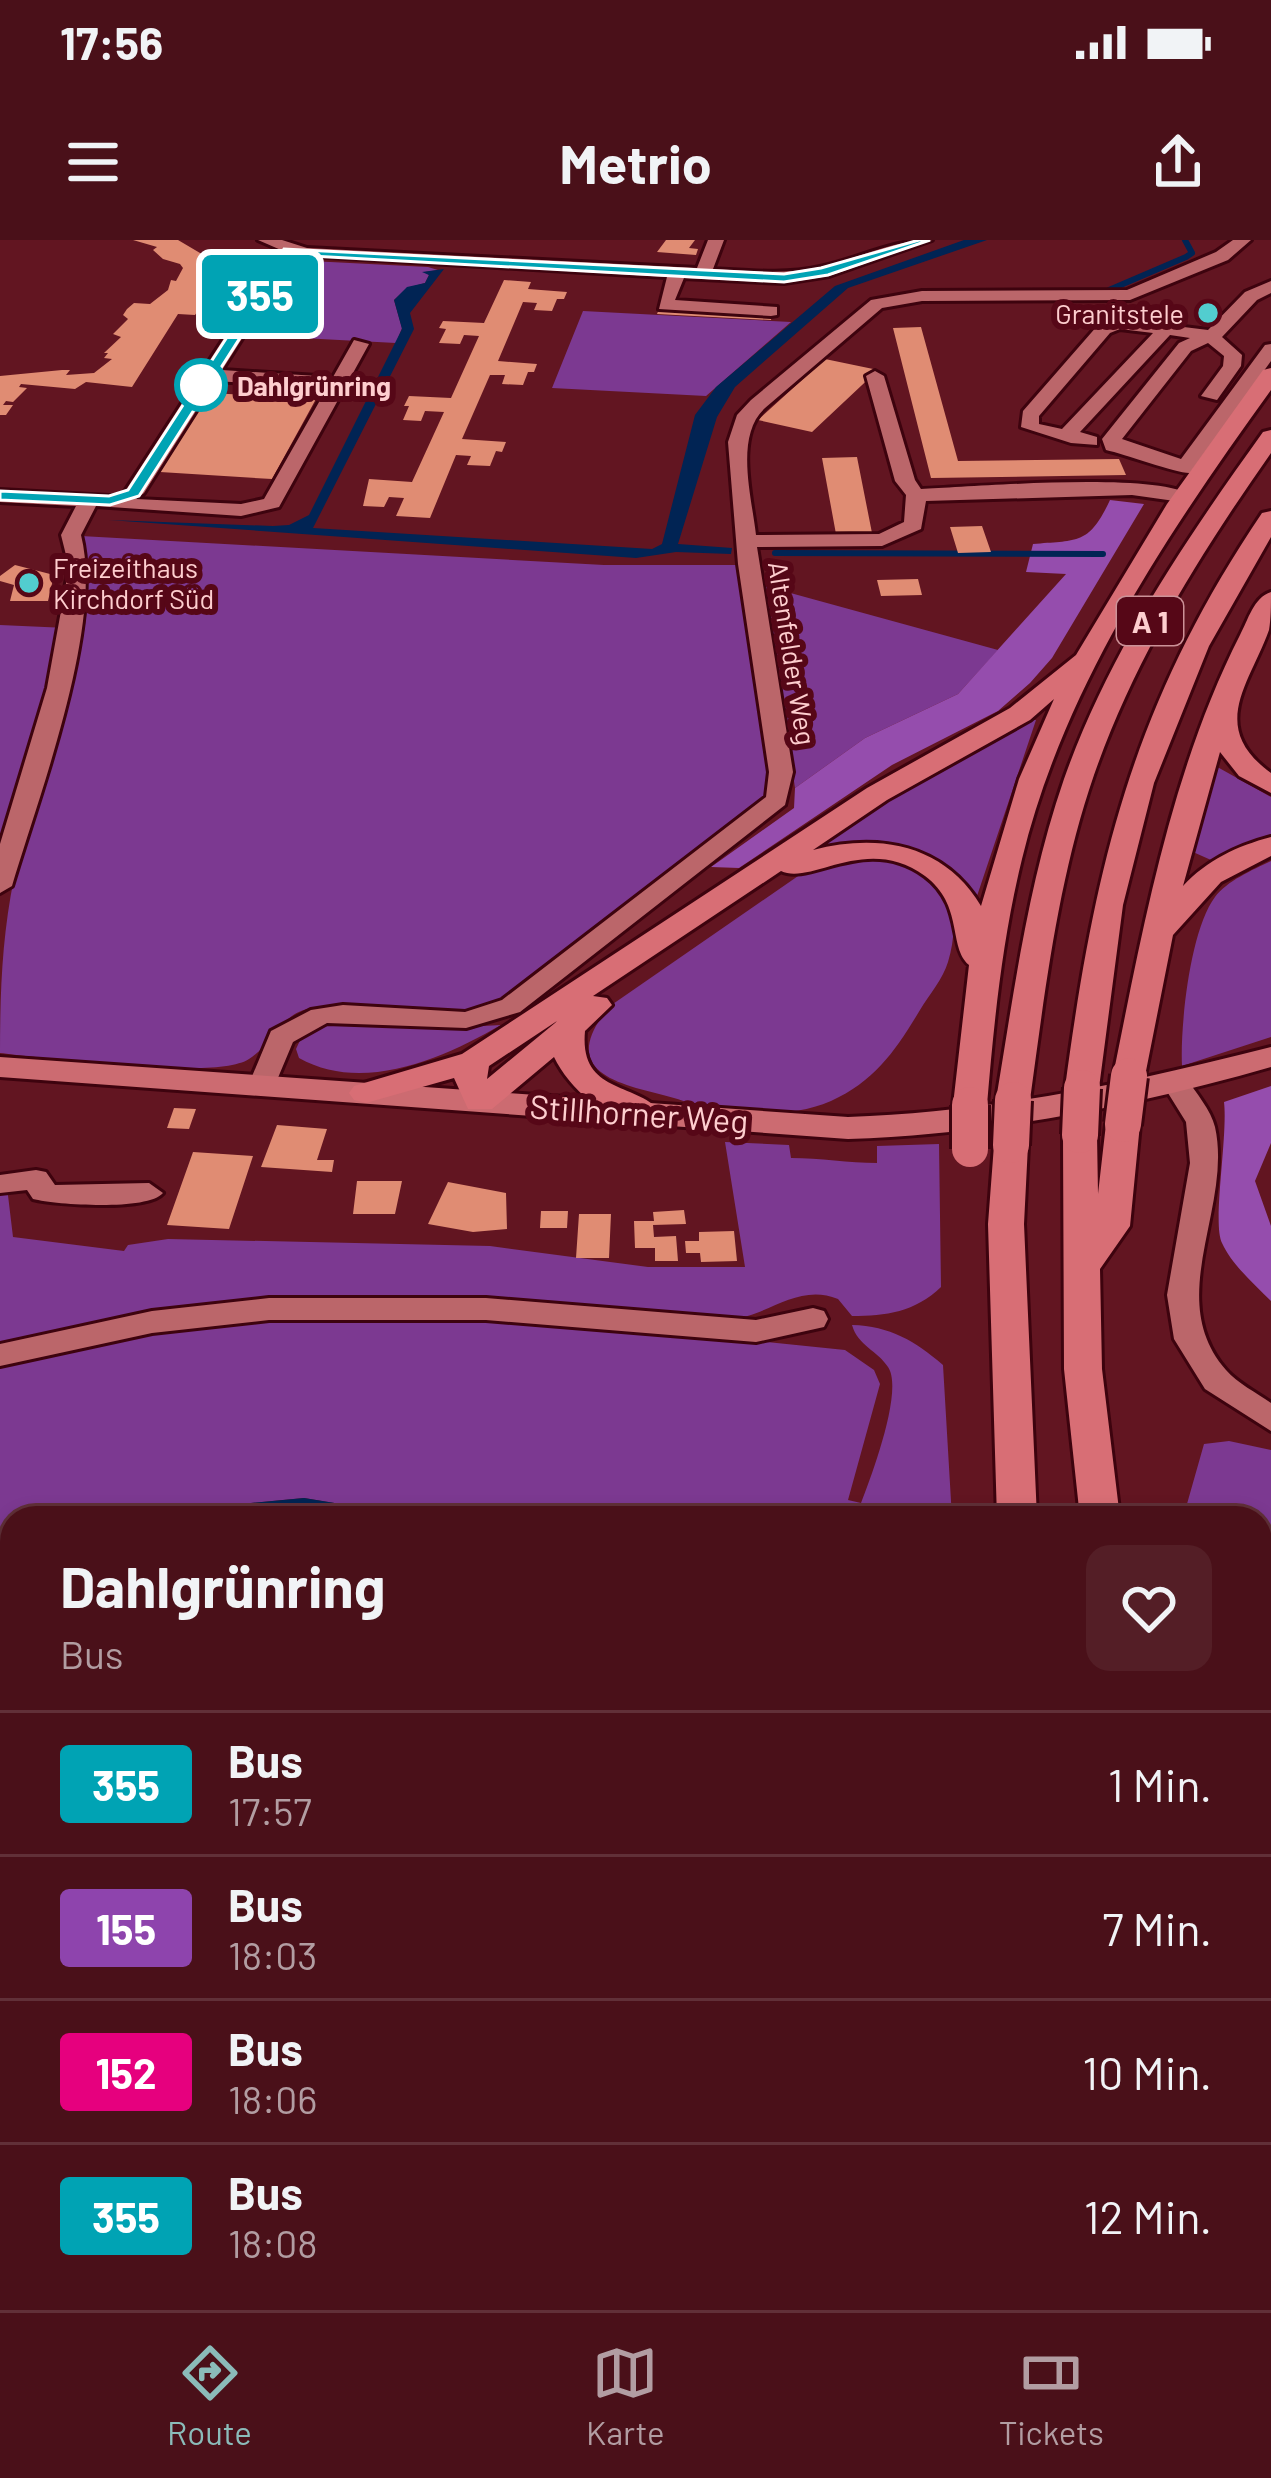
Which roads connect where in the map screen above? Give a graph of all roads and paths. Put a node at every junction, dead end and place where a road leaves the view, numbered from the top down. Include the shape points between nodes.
1 (266, 240) edge
2 (716, 240) edge
3 (924, 240) edge
4 (1208, 240) edge
5 (1243, 240) edge
6 (289, 251) junction
7 (637, 271) junction
8 (677, 273) junction
9 (704, 274) junction
10 (1254, 276) edge
11 (629, 294) dead end
12 (771, 311) dead end
13 (1166, 329) junction
14 (1210, 335) junction
15 (361, 344) dead end
16 (1271, 349) edge
17 (207, 376) junction
18 (875, 376) dead end
19 (1162, 376) junction
20 (1271, 376) edge
21 (1114, 382) junction
22 (338, 383) junction
23 (1071, 437) junction
24 (1271, 437) edge
25 (1113, 446) junction
26 (1179, 478) junction
27 (916, 495) junction
28 (0, 496) edge
29 (129, 499) junction
30 (88, 500) junction
31 (1271, 518) edge
32 (746, 541) junction
33 (73, 546) junction
34 (50, 556) dead end
35 (1271, 600) edge
36 (1081, 662) junction
37 (1222, 701) junction
38 (1271, 785) edge
39 (1271, 846) edge
40 (0, 886) edge
41 (1154, 951) junction
42 (981, 990) junction
43 (569, 1026) junction
44 (1271, 1057) edge
45 (474, 1061) junction
46 (0, 1067) edge
47 (1177, 1084) junction
48 (262, 1086) junction
49 (366, 1093) junction
50 (480, 1102) junction
51 (646, 1114) junction
52 (0, 1184) edge
53 (149, 1193) dead end
54 (1006, 1223) junction
55 (1080, 1270) junction
56 (813, 1319) dead end
57 (0, 1355) edge
58 (1271, 1419) edge
59 (1017, 1506) edge
60 (1099, 1506) edge

1 - 6 street
2 - 9 street
3 - 9 street via 793,278 792,289 767,294
4 - 10 street
5 - 10 street
6 - 7 street via 606,260
6 - 17 street
7 - 8 street
7 - 11 street
8 - 9 street
8 - 12 street via 665,305
10 - 14 street via 1251,296
10 - 32 street, Altenfelder Weg via 1119,297 909,297 877,304 746,415 738,442
13 - 14 street
13 - 21 street
13 - 23 street via 1104,329 1028,419 1040,431
14 - 19 street via 1185,346
14 - 26 street via 1233,355 1232,366
15 - 22 street
16 - 26 street
17 - 22 street
17 - 29 street
18 - 27 street
19 - 21 street
19 - 25 street
20 - 26 highway
21 - 23 street
22 - 29 street via 272,503 241,510
23 - 25 street
24 - 54 highway, A 1, bridge via 1170,586 1093,739 1038,934 1013,1100
25 - 26 street
26 - 27 street via 1132,489
26 - 36 highway
27 - 32 street via 917,519 890,538
28 - 30 street
29 - 30 street
30 - 33 street via 70,535
31 - 55 highway, A 1, bridge via 1223,594 1151,747 1113,877 1082,1088
32 - 48 street, Altenfelder Weg via 783,788 766,812 528,998 466,1020 320,1016 281,1037
33 - 34 street
33 - 40 street via 78,577 58,688
35 - 37 highway
36 - 42 highway via 1010,846
36 - 45 highway via 1020,714 877,794
37 - 38 highway via 1233,754
37 - 41 highway
39 - 41 highway via 1203,878
41 - 55 highway, bridge via 1112,1226
42 - 43 highway via 972,922 955,887 911,858 863,848 793,867
42 - 54 highway, bridge via 970,1149
43 - 50 highway
43 - 51 highway via 569,1058 581,1078
44 - 47 main road, Stillhorner Weg
45 - 49 highway
45 - 50 highway via 471,1083
46 - 48 main road, Stillhorner Weg
47 - 51 main road, Stillhorner Weg via 1059,1112 910,1127
47 - 58 street via 1208,1133 1185,1330 1223,1390
48 - 49 main road, Stillhorner Weg
49 - 50 main road, Stillhorner Weg
50 - 51 main road, Stillhorner Weg
52 - 53 street via 36,1179 56,1196
54 - 59 highway, A 1
55 - 60 highway, A 1
56 - 57 street via 756,1331 486,1310 269,1309 152,1322

